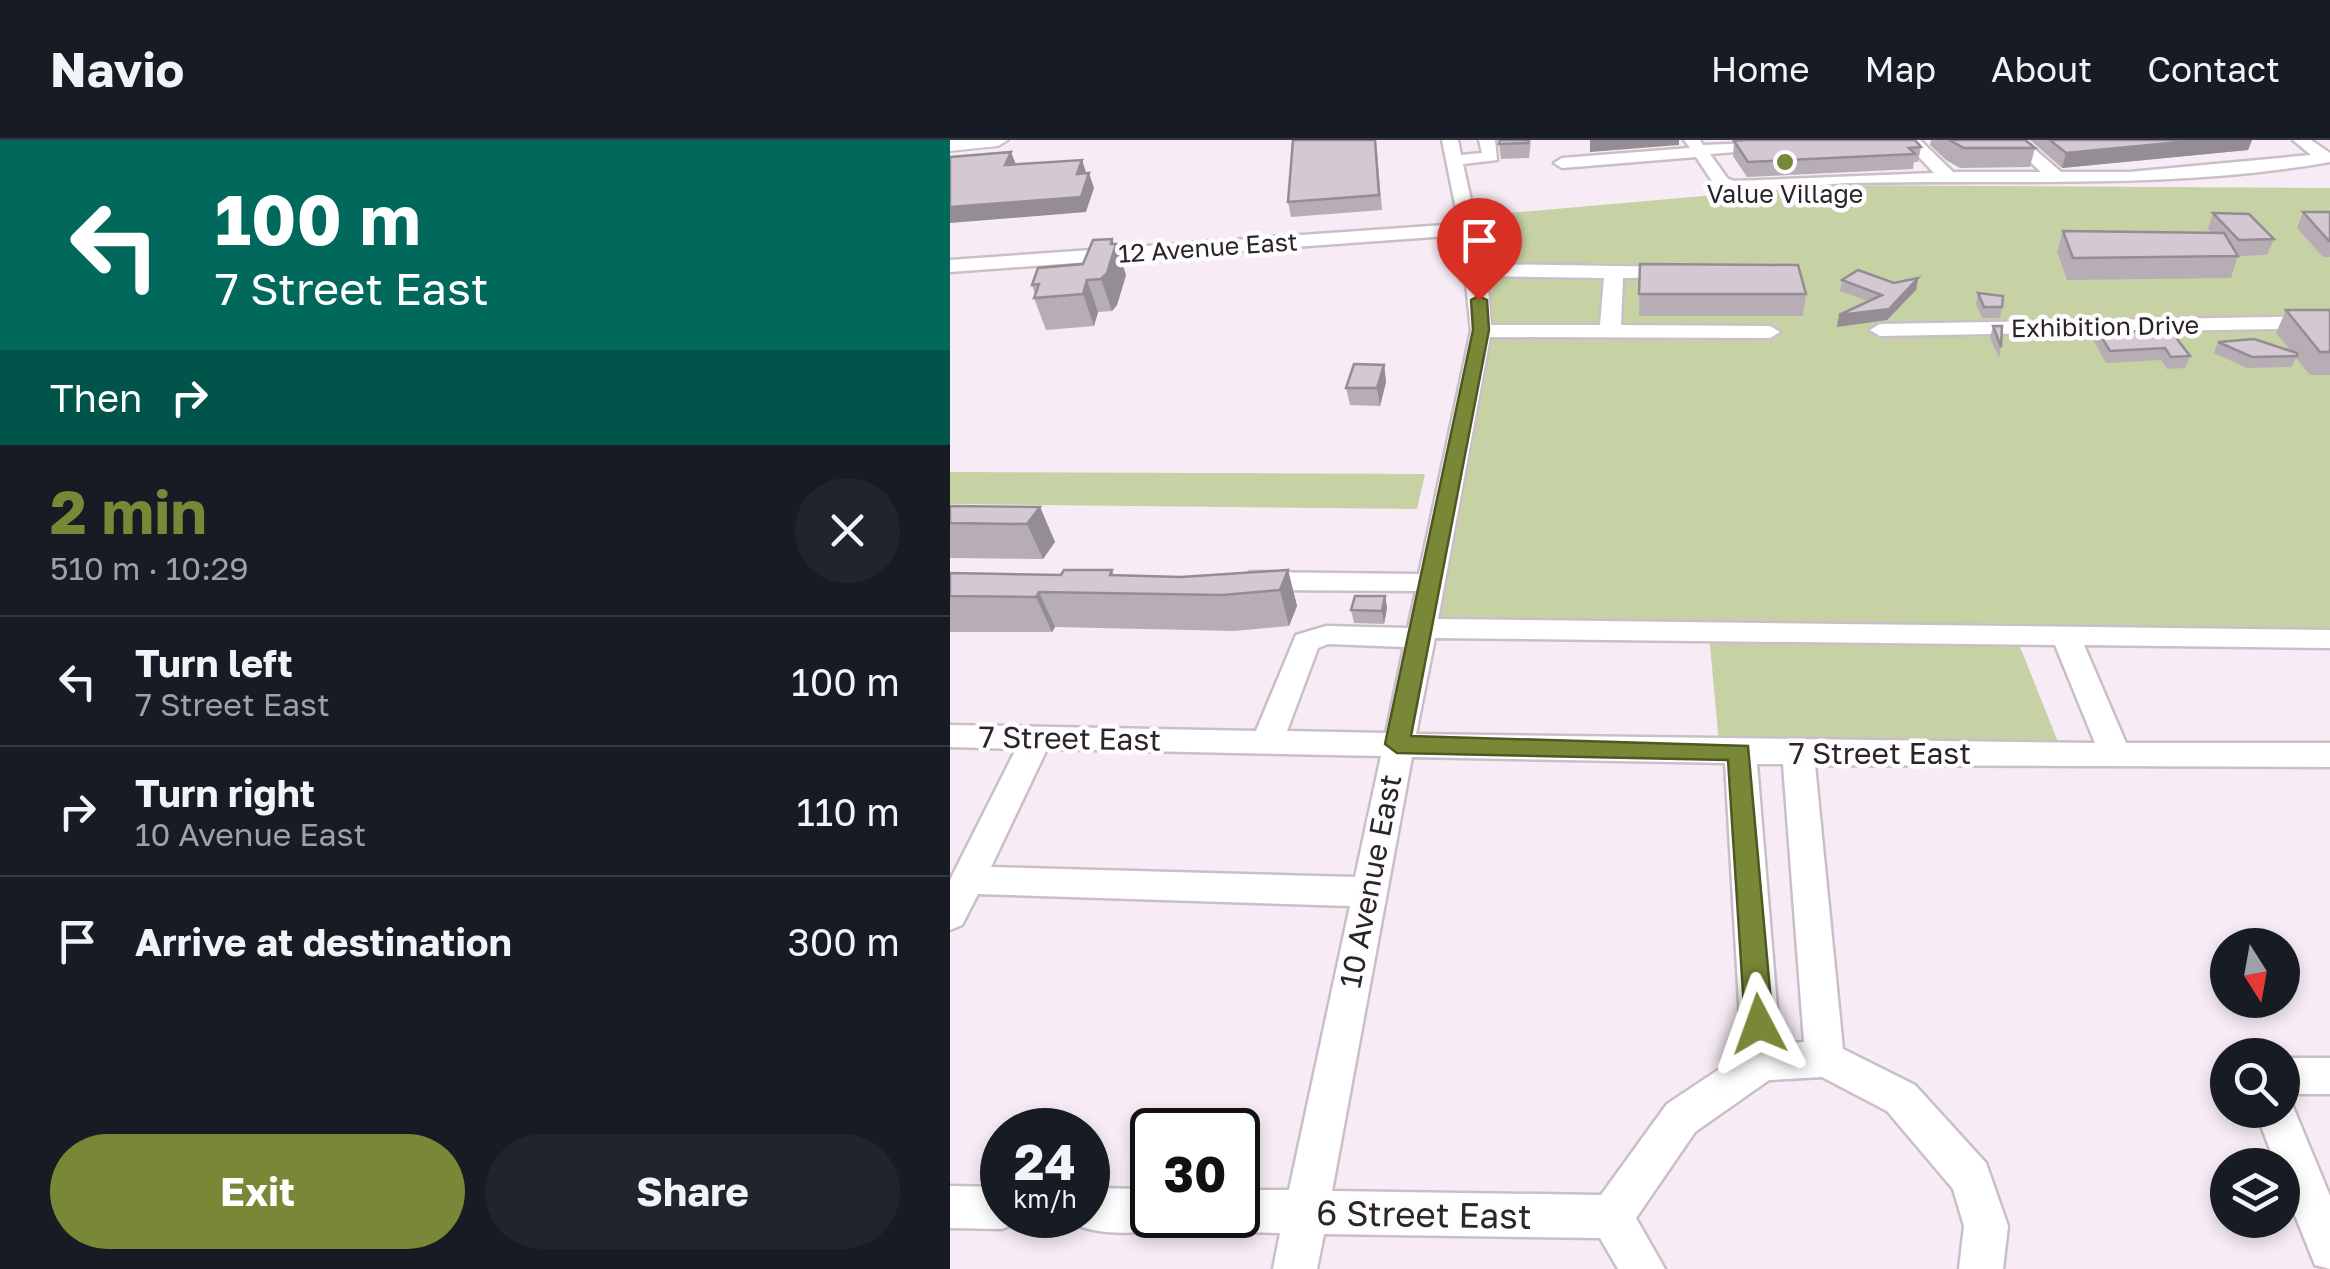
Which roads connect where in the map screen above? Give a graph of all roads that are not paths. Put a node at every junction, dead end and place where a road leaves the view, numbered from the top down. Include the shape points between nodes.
1 (998, 140) edge
2 (1487, 140) edge
3 (1828, 140) edge
4 (1911, 140) edge
5 (2014, 140) edge
6 (2320, 144) edge
7 (950, 145) edge
8 (1697, 148) edge
9 (1452, 150) edge
10 (1562, 163) dead end
11 (2057, 177) junction
12 (1950, 179) junction
13 (1467, 229) junction
14 (950, 266) edge
15 (1477, 270) junction
16 (1704, 272) edge
17 (1614, 273) junction
18 (2330, 322) edge
19 (1481, 330) junction
20 (1880, 330) dead end
21 (1610, 332) junction
22 (1770, 332) dead end
23 (1220, 580) edge
24 (1432, 583) junction
25 (1422, 633) junction
26 (2065, 634) junction
27 (2330, 638) edge
28 (950, 736) edge
29 (1037, 737) junction
30 (1268, 740) junction
31 (1397, 744) junction
32 (1740, 752) junction
33 (1798, 753) junction
34 (2116, 755) junction
35 (2330, 755) edge
36 (968, 880) junction
37 (1366, 892) junction
38 (950, 914) edge
39 (1825, 1059) junction
40 (1762, 1063) junction
41 (2300, 1076) edge
42 (2330, 1076) edge
43 (2283, 1128) edge
44 (950, 1208) edge
45 (980, 1208) edge
46 (1260, 1211) edge
47 (1308, 1212) junction
48 (1612, 1217) junction
49 (2330, 1250) edge
50 (1295, 1269) edge
51 (1643, 1269) edge
52 (1982, 1269) edge

1 - 7 main road
2 - 9 street via 1491,157
3 - 8 street
4 - 12 street
5 - 11 street
6 - 11 street via 2326,158
8 - 10 street
8 - 12 street via 1722,182 1734,186
9 - 13 street, 10 Avenue East
11 - 12 street
13 - 14 street, 12 Avenue East
13 - 15 street, 10 Avenue East
15 - 17 street
15 - 19 street, 10 Avenue East
16 - 17 street
17 - 21 street
18 - 20 street, Exhibition Drive
19 - 21 street
19 - 24 street, 10 Avenue East
21 - 22 street
23 - 24 street
24 - 25 street, 10 Avenue East
25 - 26 street
25 - 30 street via 1326,635 1306,642
25 - 31 street, 10 Avenue East
26 - 27 street
26 - 34 street
28 - 29 street, 7 Street East
29 - 30 street, 7 Street East
29 - 36 street
30 - 31 street, 7 Street East
31 - 32 street, 7 Street East
31 - 37 street, 10 Avenue East
32 - 33 street, 7 Street East
32 - 40 street
33 - 34 street, 7 Street East
33 - 39 street
34 - 35 street, 7 Street East
36 - 37 street
36 - 38 street
37 - 47 street, 10 Avenue East
39 - 40 street
39 - 52 street via 1901,1098 1971,1178 1986,1226
40 - 48 street via 1681,1118
41 - 42 street
43 - 49 street
44 - 45 street
46 - 47 street, 6 Street East
47 - 48 street, 6 Street East
47 - 50 street, 10 Avenue East
48 - 51 street

